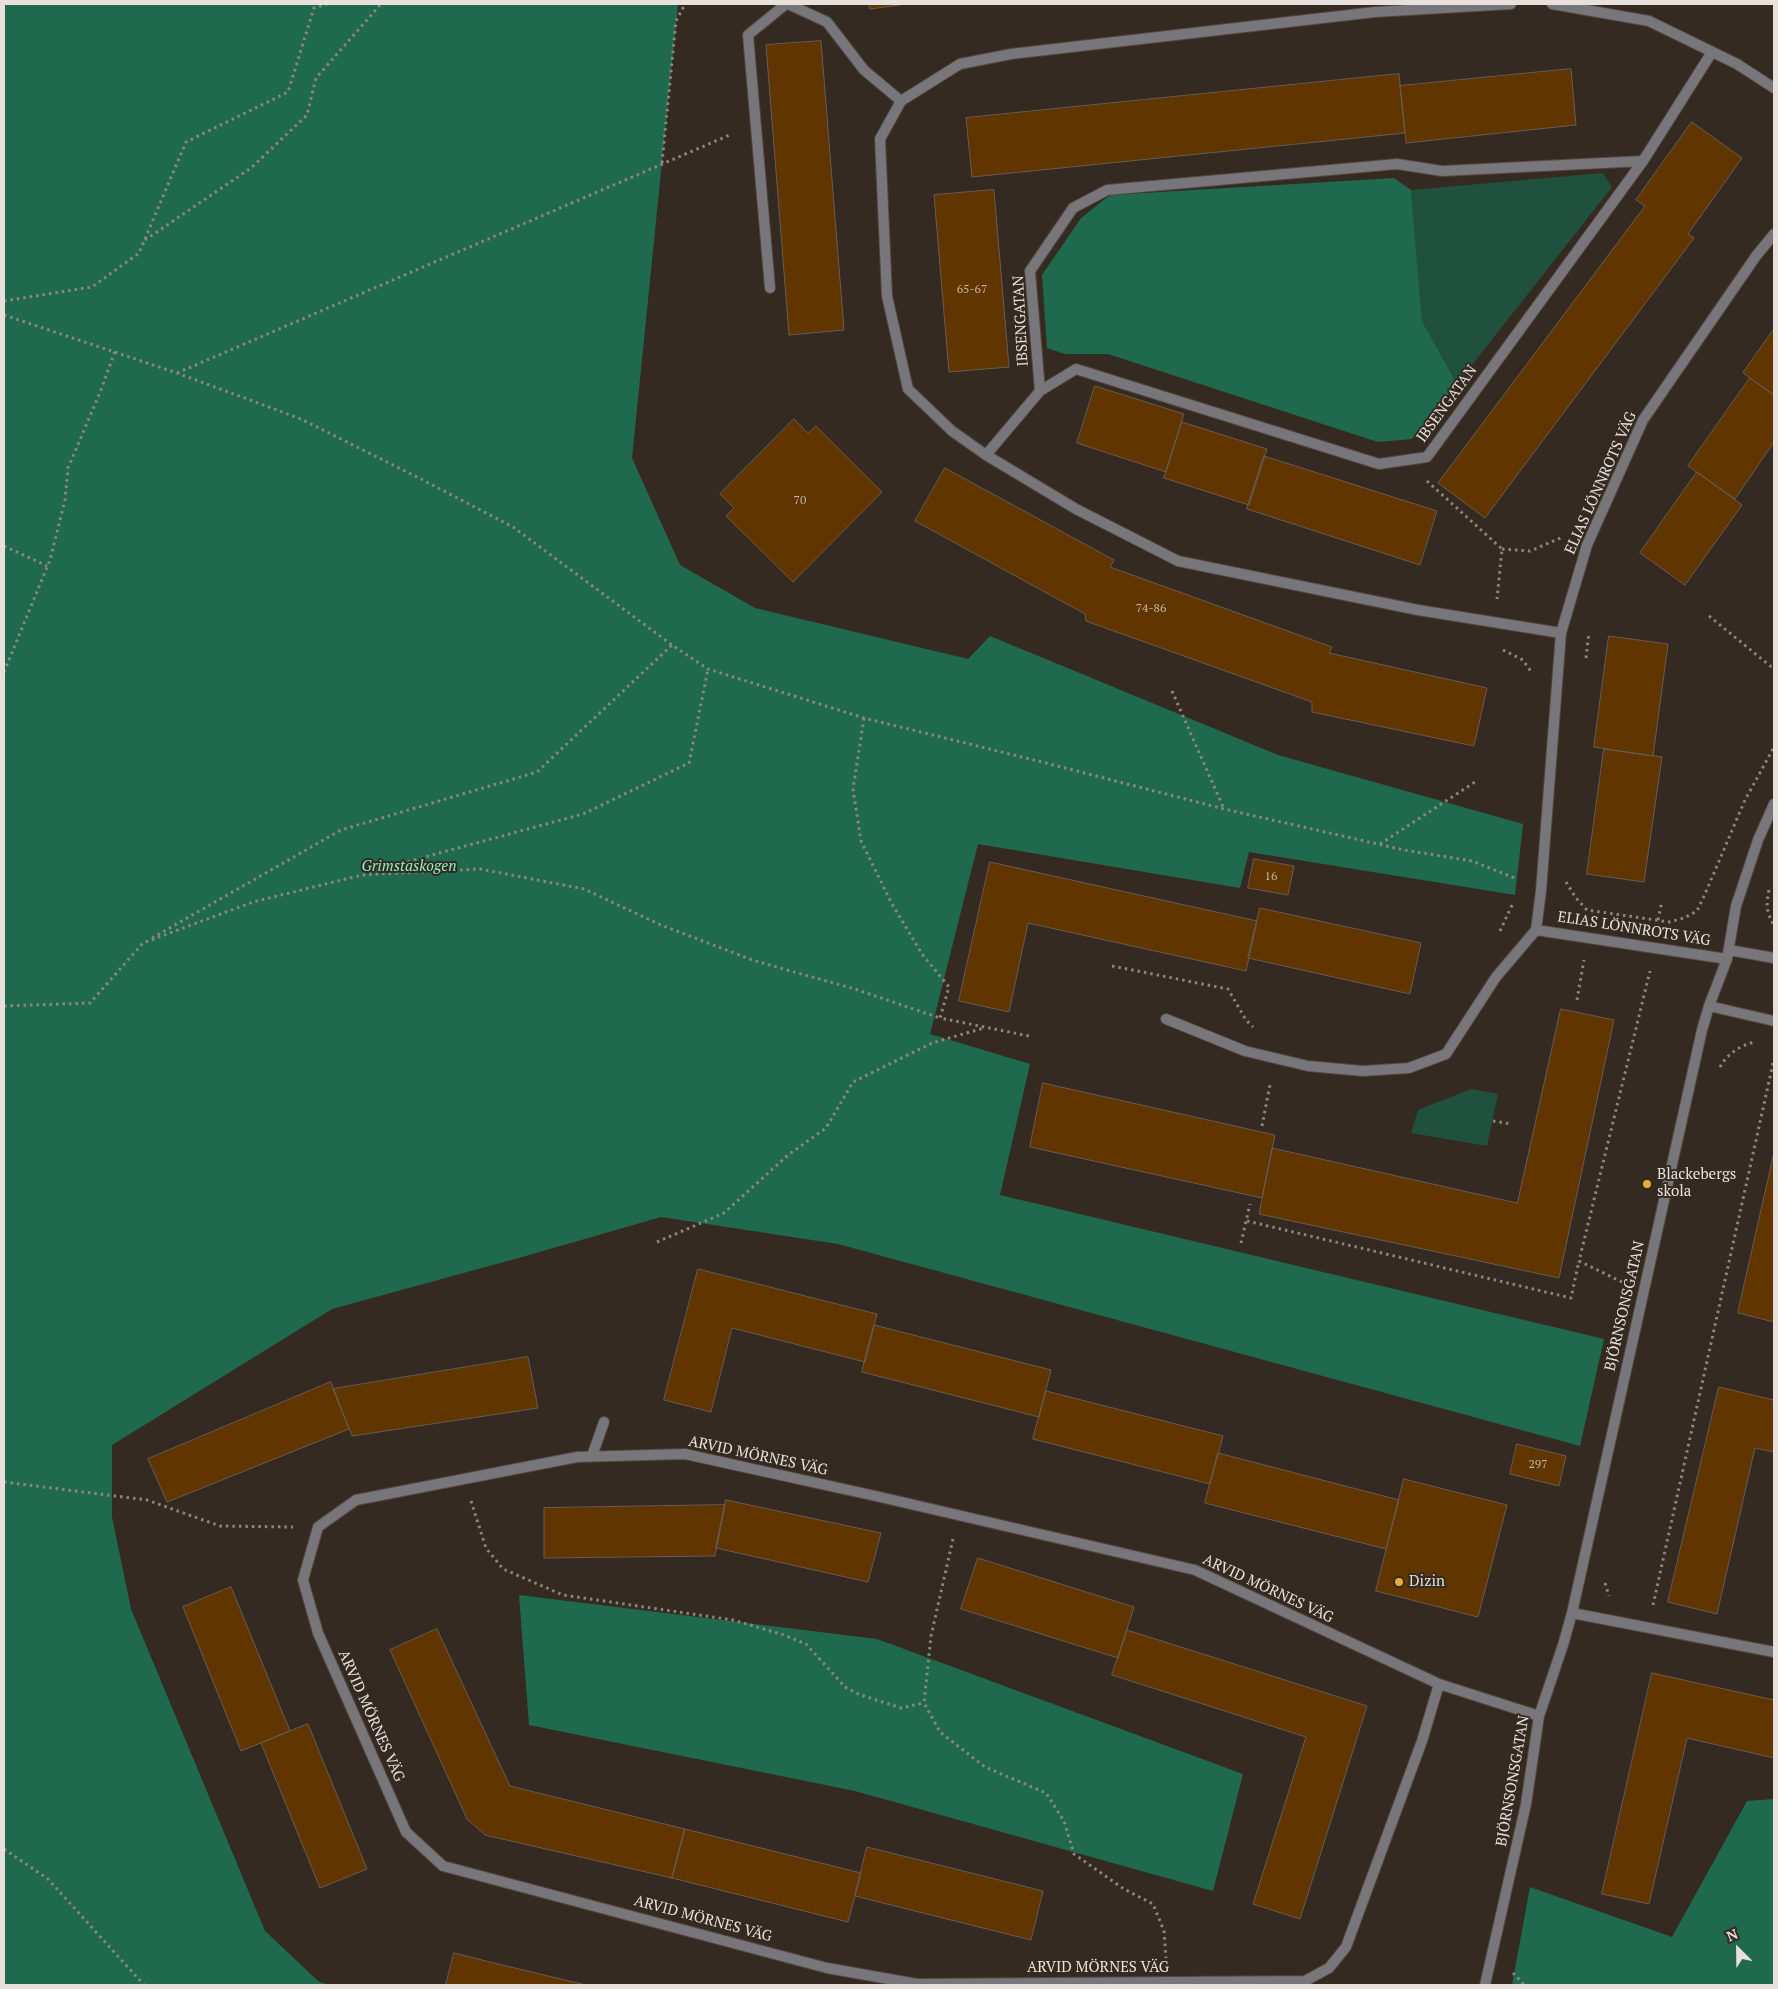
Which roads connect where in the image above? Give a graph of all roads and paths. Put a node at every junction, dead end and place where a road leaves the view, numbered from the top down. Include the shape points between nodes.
1 (327, 4) edge
2 (381, 4) edge
3 (685, 4) edge
4 (787, 4) edge
5 (1511, 4) edge
6 (1552, 4) edge
7 (1375, 8) edge
8 (1712, 52) junction
9 (1774, 88) edge
10 (901, 101) junction
11 (756, 124) junction
12 (1643, 161) junction
13 (662, 163) dead end
14 (1774, 234) edge
15 (144, 240) junction
16 (770, 288) dead end
17 (4, 301) edge
18 (4, 315) edge
19 (115, 351) junction
20 (178, 373) junction
21 (1040, 391) junction
22 (986, 455) junction
23 (1403, 460) junction
24 (1598, 522) junction
25 (4, 546) edge
26 (1502, 549) junction
27 (47, 566) junction
28 (1709, 616) dead end
29 (1495, 622) junction
30 (1590, 625) dead end
31 (1561, 633) junction
32 (672, 645) junction
33 (1498, 647) dead end
34 (1585, 663) dead end
35 (708, 669) junction
36 (1774, 669) edge
37 (4, 672) edge
38 (1537, 680) dead end
39 (1172, 691) dead end
40 (864, 718) junction
41 (1774, 747) edge
42 (1478, 780) dead end
43 (1774, 804) edge
44 (1224, 809) junction
45 (1380, 844) junction
46 (1521, 871) dead end
47 (362, 874) junction
48 (1564, 879) dead end
49 (1771, 885) dead end
50 (1515, 900) dead end
51 (1662, 901) dead end
52 (1658, 920) junction
53 (1774, 924) edge
54 (1536, 930) junction
55 (1499, 933) dead end
56 (143, 943) junction
57 (1586, 952) dead end
58 (1728, 954) junction
59 (1774, 958) edge
60 (1112, 966) dead end
61 (1651, 966) dead end
62 (1577, 1000) dead end
63 (4, 1006) edge
64 (1709, 1006) junction
65 (940, 1018) junction
66 (1166, 1019) dead end
67 (1774, 1021) edge
68 (985, 1028) junction
69 (1256, 1030) dead end
70 (1028, 1036) dead end
71 (1743, 1045) dead end
72 (1774, 1059) edge
73 (1719, 1074) dead end
74 (1270, 1085) dead end
75 (1493, 1121) dead end
76 (1511, 1124) dead end
77 (1262, 1126) dead end
78 (1250, 1204) dead end
79 (1247, 1221) junction
80 (657, 1242) dead end
81 (1241, 1243) dead end
82 (1579, 1261) junction
83 (1624, 1283) dead end
84 (604, 1422) dead end
85 (592, 1456) junction
86 (4, 1482) edge
87 (471, 1500) dead end
88 (318, 1527) junction
89 (953, 1537) dead end
90 (1603, 1578) dead end
91 (1613, 1599) dead end
92 (1652, 1612) dead end
93 (1572, 1613) junction
94 (1774, 1652) edge
95 (1440, 1684) junction
96 (924, 1703) junction
97 (1539, 1716) junction
98 (4, 1849) edge
99 (1167, 1961) dead end
100 (1511, 1970) dead end
101 (144, 1985) edge
102 (1485, 1985) edge
103 (1524, 1985) edge

1 - 15 path via 314,8 288,92 186,142
2 - 15 path via 316,78 307,115 251,168
3 - 13 path via 676,21
4 - 10 street via 828,22 864,70
4 - 11 street via 748,35
5 - 7 street
6 - 8 street via 1648,21
7 - 10 street via 1011,54 960,64
8 - 9 street
8 - 12 street, IBSENGATAN
10 - 22 street via 880,139 887,296 908,389 952,430
11 - 16 street
11 - 20 path
12 - 21 street, IBSENGATAN via 1442,171 1396,164 1106,190 1073,208 1030,271
12 - 23 street, IBSENGATAN via 1427,457
14 - 24 street, ELIAS LÖNNROTS VÄG via 1643,420
15 - 17 path via 139,253 92,287
18 - 19 path
19 - 20 path
19 - 27 path via 68,468 65,500
20 - 32 path via 301,419 513,527
21 - 22 street, IBSENGATAN
21 - 23 street, IBSENGATAN via 1076,369 1379,464
22 - 29 street via 1076,509 1178,561 1418,610
23 - 26 path
24 - 26 path via 1530,551
24 - 31 street, ELIAS LÖNNROTS VÄG via 1587,546
25 - 27 path
26 - 29 path
27 - 37 path
28 - 36 path
29 - 31 street
30 - 34 path
31 - 54 street, ELIAS LÖNNROTS VÄG
32 - 35 path
32 - 56 path via 538,772 341,830
33 - 38 path via 1522,660
35 - 40 path
35 - 47 path via 689,763 583,814
39 - 44 path
40 - 44 path
40 - 65 path via 853,789 861,841 892,904 922,954 949,987
41 - 52 path via 1745,800 1697,911 1669,922
42 - 45 path
43 - 58 street, BJÖRNSONSGATAN via 1736,906
44 - 45 path
45 - 46 path via 1472,861 1520,880
47 - 56 path via 252,902
47 - 65 path via 480,869 584,889 661,925 754,961 855,989
48 - 52 path via 1587,910
49 - 53 path via 1766,906
50 - 55 path
51 - 52 path
54 - 58 street, ELIAS LÖNNROTS VÄG
54 - 66 street, ELIAS LÖNNROTS VÄG via 1496,977 1446,1054 1409,1068 1363,1071 1308,1066 1245,1051
56 - 63 path via 90,1003
57 - 62 path
58 - 59 street
58 - 64 street, BJÖRNSONSGATAN
60 - 69 path via 1228,989 1246,1020
61 - 82 path
64 - 67 street
64 - 93 street, BJÖRNSONSGATAN
65 - 68 path
68 - 70 path
68 - 80 path via 932,1043 853,1082 826,1128 788,1155 724,1213
71 - 73 path via 1721,1065
72 - 92 path
74 - 77 path
75 - 76 path
78 - 79 path
79 - 81 path
79 - 82 path via 1571,1298
82 - 83 path
84 - 85 street
85 - 88 street, ARVID MÖRNES VÄG via 577,1456 356,1500
85 - 95 street, ARVID MÖRNES VÄG via 686,1454 1194,1570
86 - 88 path via 147,1500 220,1526
87 - 96 path via 486,1548 503,1569 563,1595 733,1620 784,1635 806,1644 845,1687 858,1694 901,1708
88 - 95 street, ARVID MÖRNES VÄG via 303,1580 318,1633 406,1832 443,1866 827,1968 917,1984 1305,1981 1330,1968 1346,1947
89 - 96 path via 931,1636
90 - 91 path via 1608,1595
93 - 94 street
93 - 97 street, BJÖRNSONSGATAN
95 - 97 street, ARVID MÖRNES VÄG
96 - 99 path via 940,1732 985,1767 1046,1793 1064,1822 1074,1854 1154,1904 1164,1931
97 - 102 street, BJÖRNSONSGATAN via 1526,1804
98 - 101 path via 48,1879
100 - 103 path

